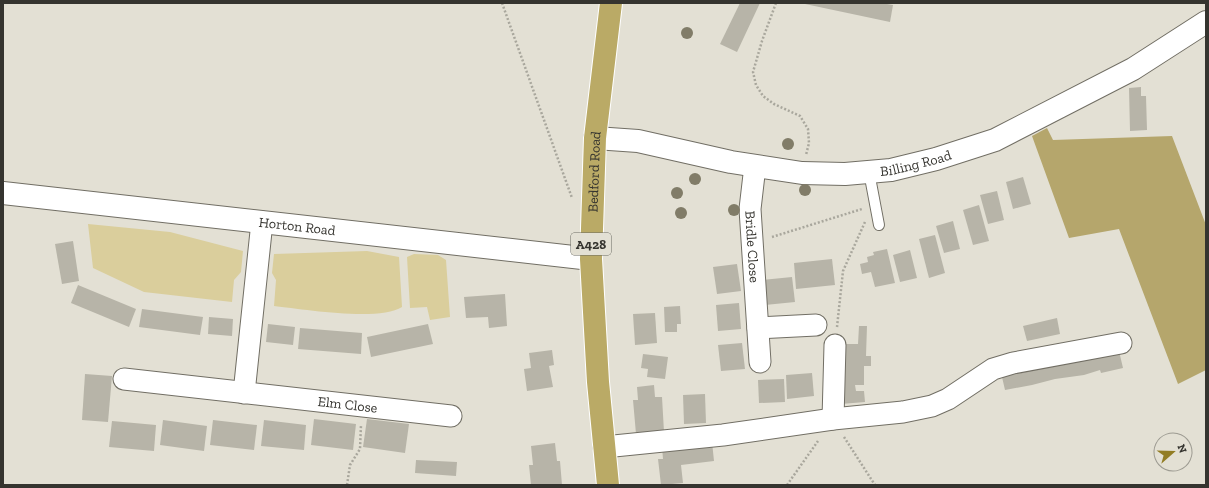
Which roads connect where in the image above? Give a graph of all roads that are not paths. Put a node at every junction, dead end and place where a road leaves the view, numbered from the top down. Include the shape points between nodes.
1 (611, 3) edge
2 (1206, 22) edge
3 (595, 138) junction
4 (755, 166) junction
5 (869, 172) junction
6 (3, 193) edge
7 (262, 222) junction
8 (879, 224) dead end
9 (591, 259) junction
10 (816, 325) dead end
11 (758, 328) junction
12 (1122, 343) dead end
13 (835, 345) road end
14 (760, 362) dead end
15 (124, 379) dead end
16 (244, 393) junction
17 (451, 416) dead end
18 (833, 419) junction
19 (604, 447) junction
20 (608, 485) edge

1 - 3 highway, Bedford Road / A428
2 - 5 street, Billing Road via 1132,69 995,140 936,159 892,170
3 - 4 street, Billing Road via 638,141
3 - 9 highway, Bedford Road / A428
4 - 5 street, Billing Road via 802,173
4 - 11 street, Bridle Close via 750,209
5 - 8 lane
6 - 7 street, Horton Road
7 - 9 street, Horton Road
7 - 16 street
9 - 19 highway, Bedford Road / A428
10 - 11 street
11 - 14 street, Bridle Close
12 - 18 street via 993,369 948,399 932,406 903,412
13 - 18 street
15 - 16 street, Elm Close
16 - 17 street, Elm Close
18 - 19 street via 723,435
19 - 20 highway, Bedford Road / A428

